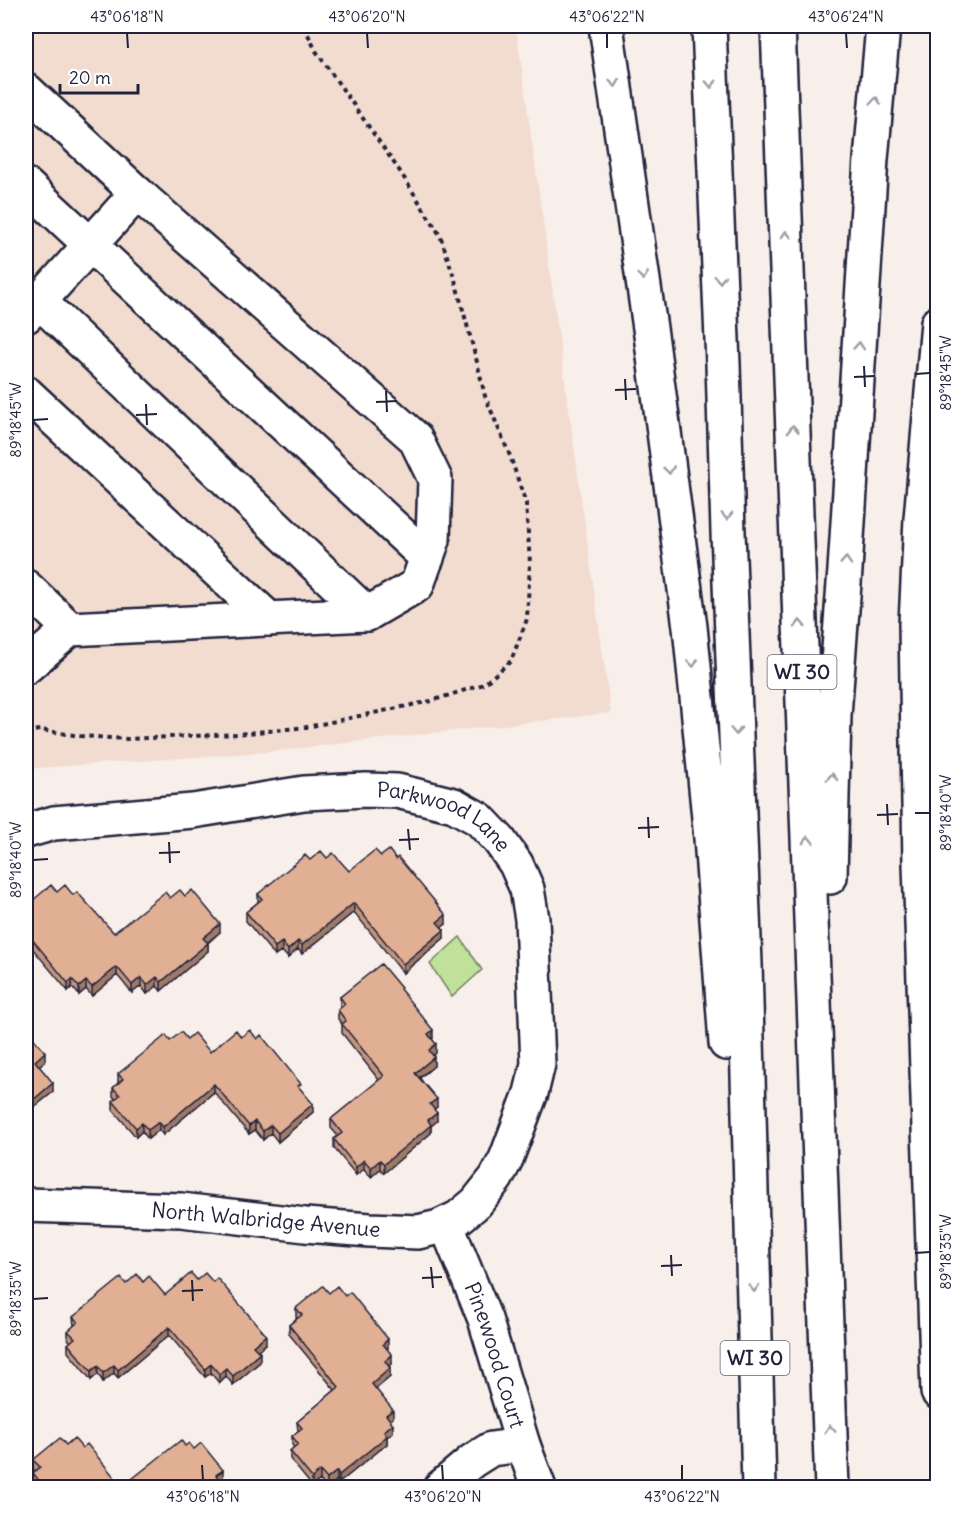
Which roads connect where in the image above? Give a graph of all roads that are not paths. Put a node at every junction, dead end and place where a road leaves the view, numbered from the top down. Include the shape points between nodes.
1 (606, 26) edge
2 (709, 26) edge
3 (778, 26) edge
4 (883, 26) edge
5 (26, 90) edge
6 (26, 185) edge
7 (137, 193) junction
8 (90, 244) junction
9 (32, 309) edge
10 (938, 323) edge
11 (26, 393) edge
12 (427, 558) junction
13 (26, 587) edge
14 (367, 614) junction
15 (269, 619) junction
16 (70, 629) junction
17 (26, 667) edge
18 (26, 831) edge
19 (929, 887) edge
20 (934, 1154) edge
21 (490, 1185) joint
22 (26, 1205) edge
23 (446, 1224) junction
24 (752, 1229) junction
25 (936, 1317) edge
26 (826, 1318) junction
27 (938, 1392) edge
28 (523, 1445) junction
29 (440, 1488) edge
30 (539, 1488) edge
31 (759, 1488) edge
32 (832, 1488) edge

1 -> 24 main road via 690,627 728,1069
2 -> 24 main road, WI 30
26 -> 3 main road, WI 30
26 -> 4 main road via 834,716
5 - 7 main road
6 - 8 main road
7 - 8 main road
7 - 12 main road via 415,438 435,479 433,540
8 - 9 main road
8 - 12 main road
9 - 14 main road
10 - 19 main road via 916,624
11 - 15 main road
12 - 14 main road via 417,585
13 - 16 main road
14 - 15 main road
15 - 16 main road
16 - 17 main road
18 - 21 main road, Parkwood Lane via 54,823 193,811 304,793 366,790 425,797 454,805 479,819 516,864 527,889 532,919 537,1053 531,1094 506,1159
19 - 20 main road via 927,1092
20 - 25 main road
21 - 23 main road, North Walbridge Avenue via 476,1203
22 - 23 main road, North Walbridge Avenue via 181,1210 370,1230 418,1232
23 - 28 main road, Pinewood Court via 485,1320
24 -> 31 main road, WI 30
25 - 27 main road
32 -> 26 main road, WI 30
28 - 29 main road via 491,1449
28 - 30 main road, Pinewood Court

